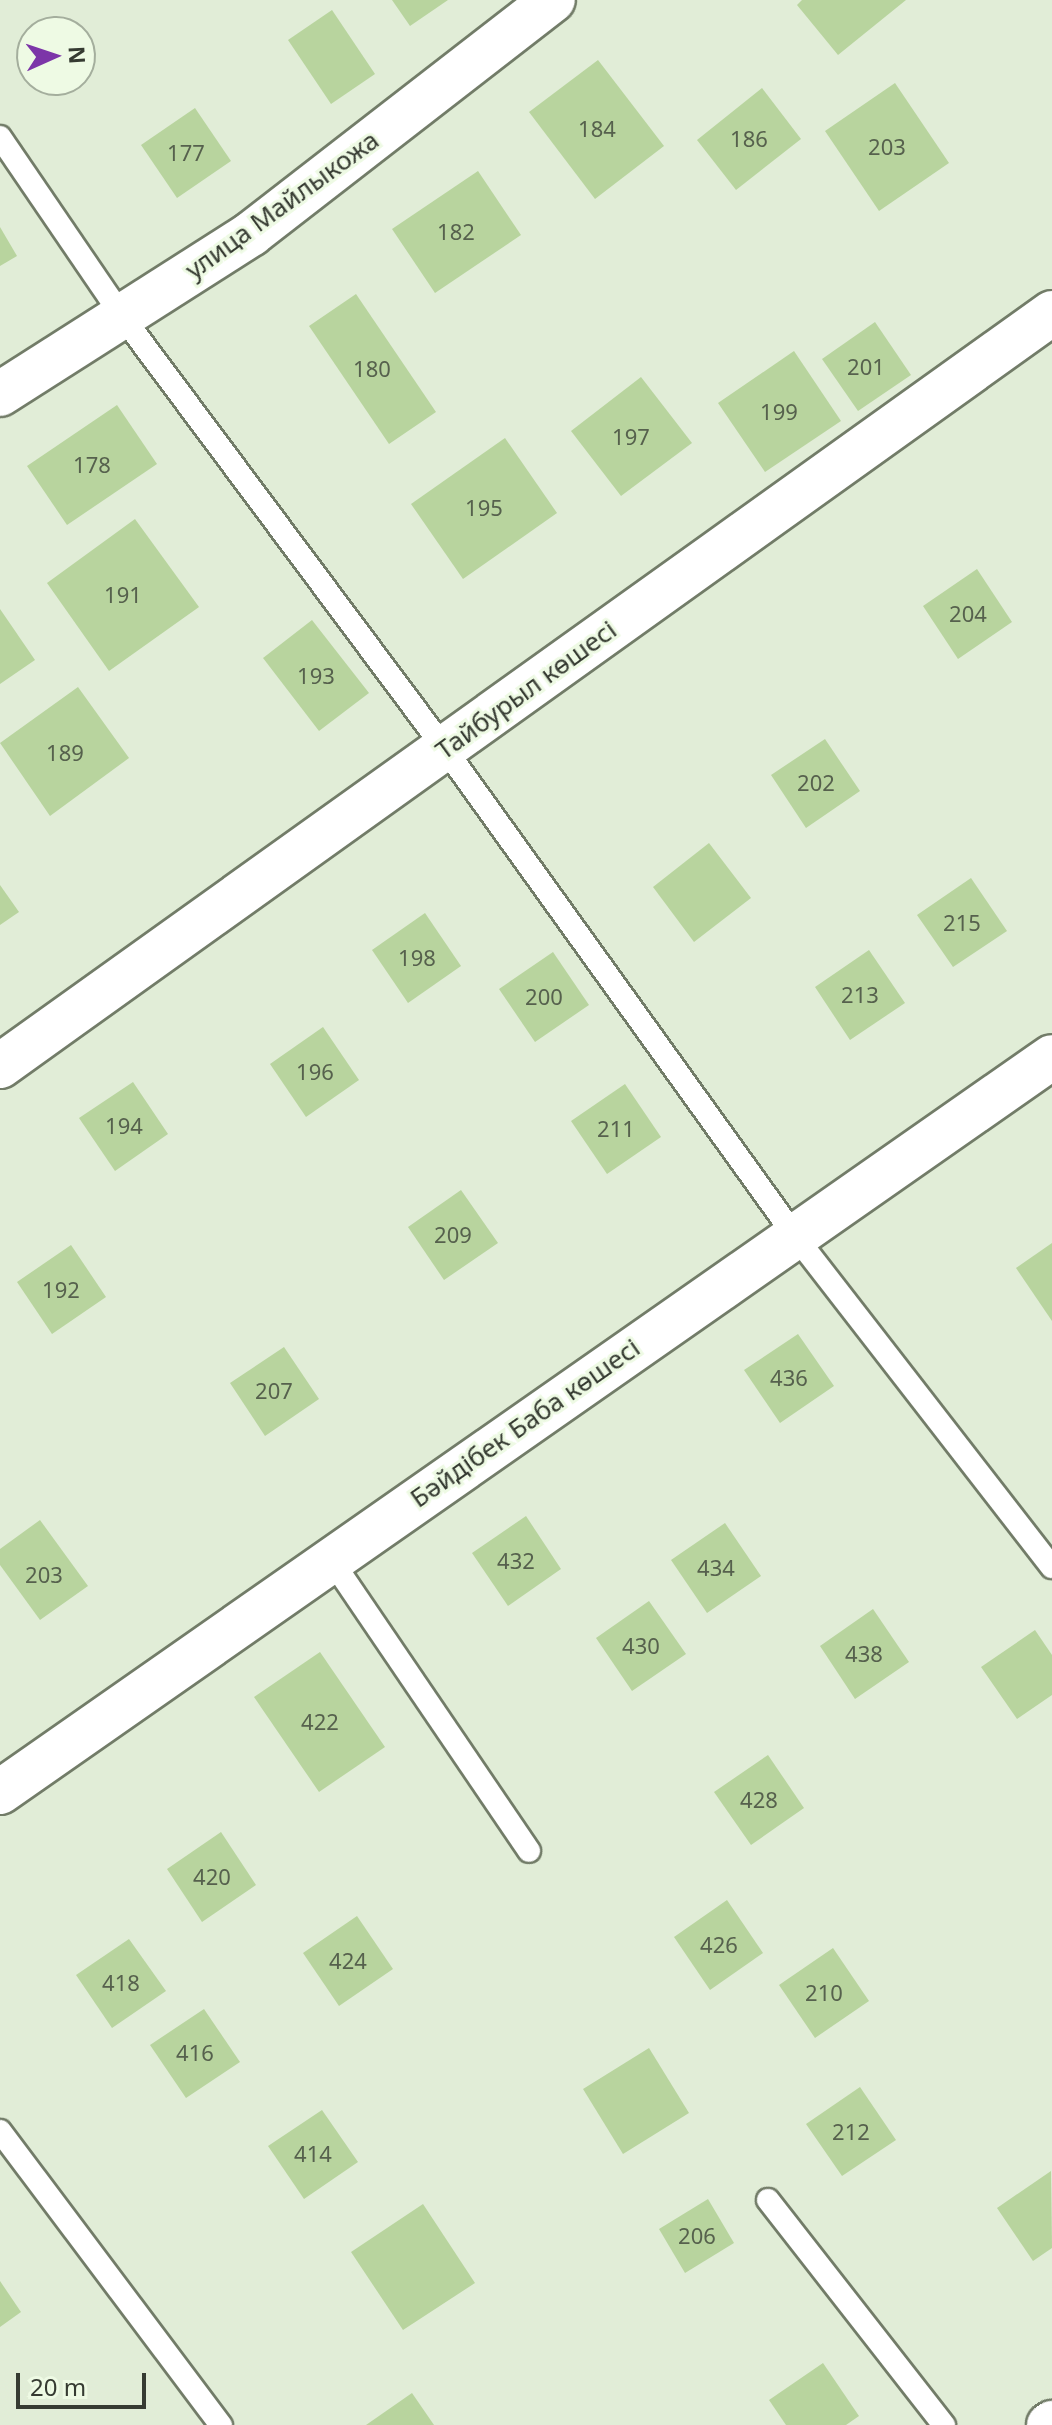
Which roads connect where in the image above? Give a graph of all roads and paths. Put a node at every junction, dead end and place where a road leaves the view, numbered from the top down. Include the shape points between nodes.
1 (553, 0) edge
2 (0, 137) edge
3 (1052, 313) edge
4 (122, 316) junction
5 (0, 394) edge
6 (445, 749) junction
7 (1052, 1057) edge
8 (0, 1066) edge
9 (795, 1236) junction
10 (330, 1558) junction
11 (1052, 1567) edge
12 (0, 1792) edge
13 (529, 1851) dead end
14 (0, 2131) edge
15 (768, 2200) dead end
16 (221, 2425) edge
17 (944, 2425) edge

1 - 4 street, улица Майлыкожа via 251,234
2 - 4 lane
3 - 6 street, Тайбурыл көшесі
4 - 5 street, улица Майлыкожа
4 - 6 lane
6 - 8 street, Тайбурыл көшесі
6 - 9 lane
7 - 9 street, Бәйдібек Баба көшесі
9 - 10 street, Бәйдібек Баба көшесі
9 - 11 lane
10 - 12 street, Бәйдібек Баба көшесі
10 - 13 lane
14 - 16 lane
15 - 17 lane

